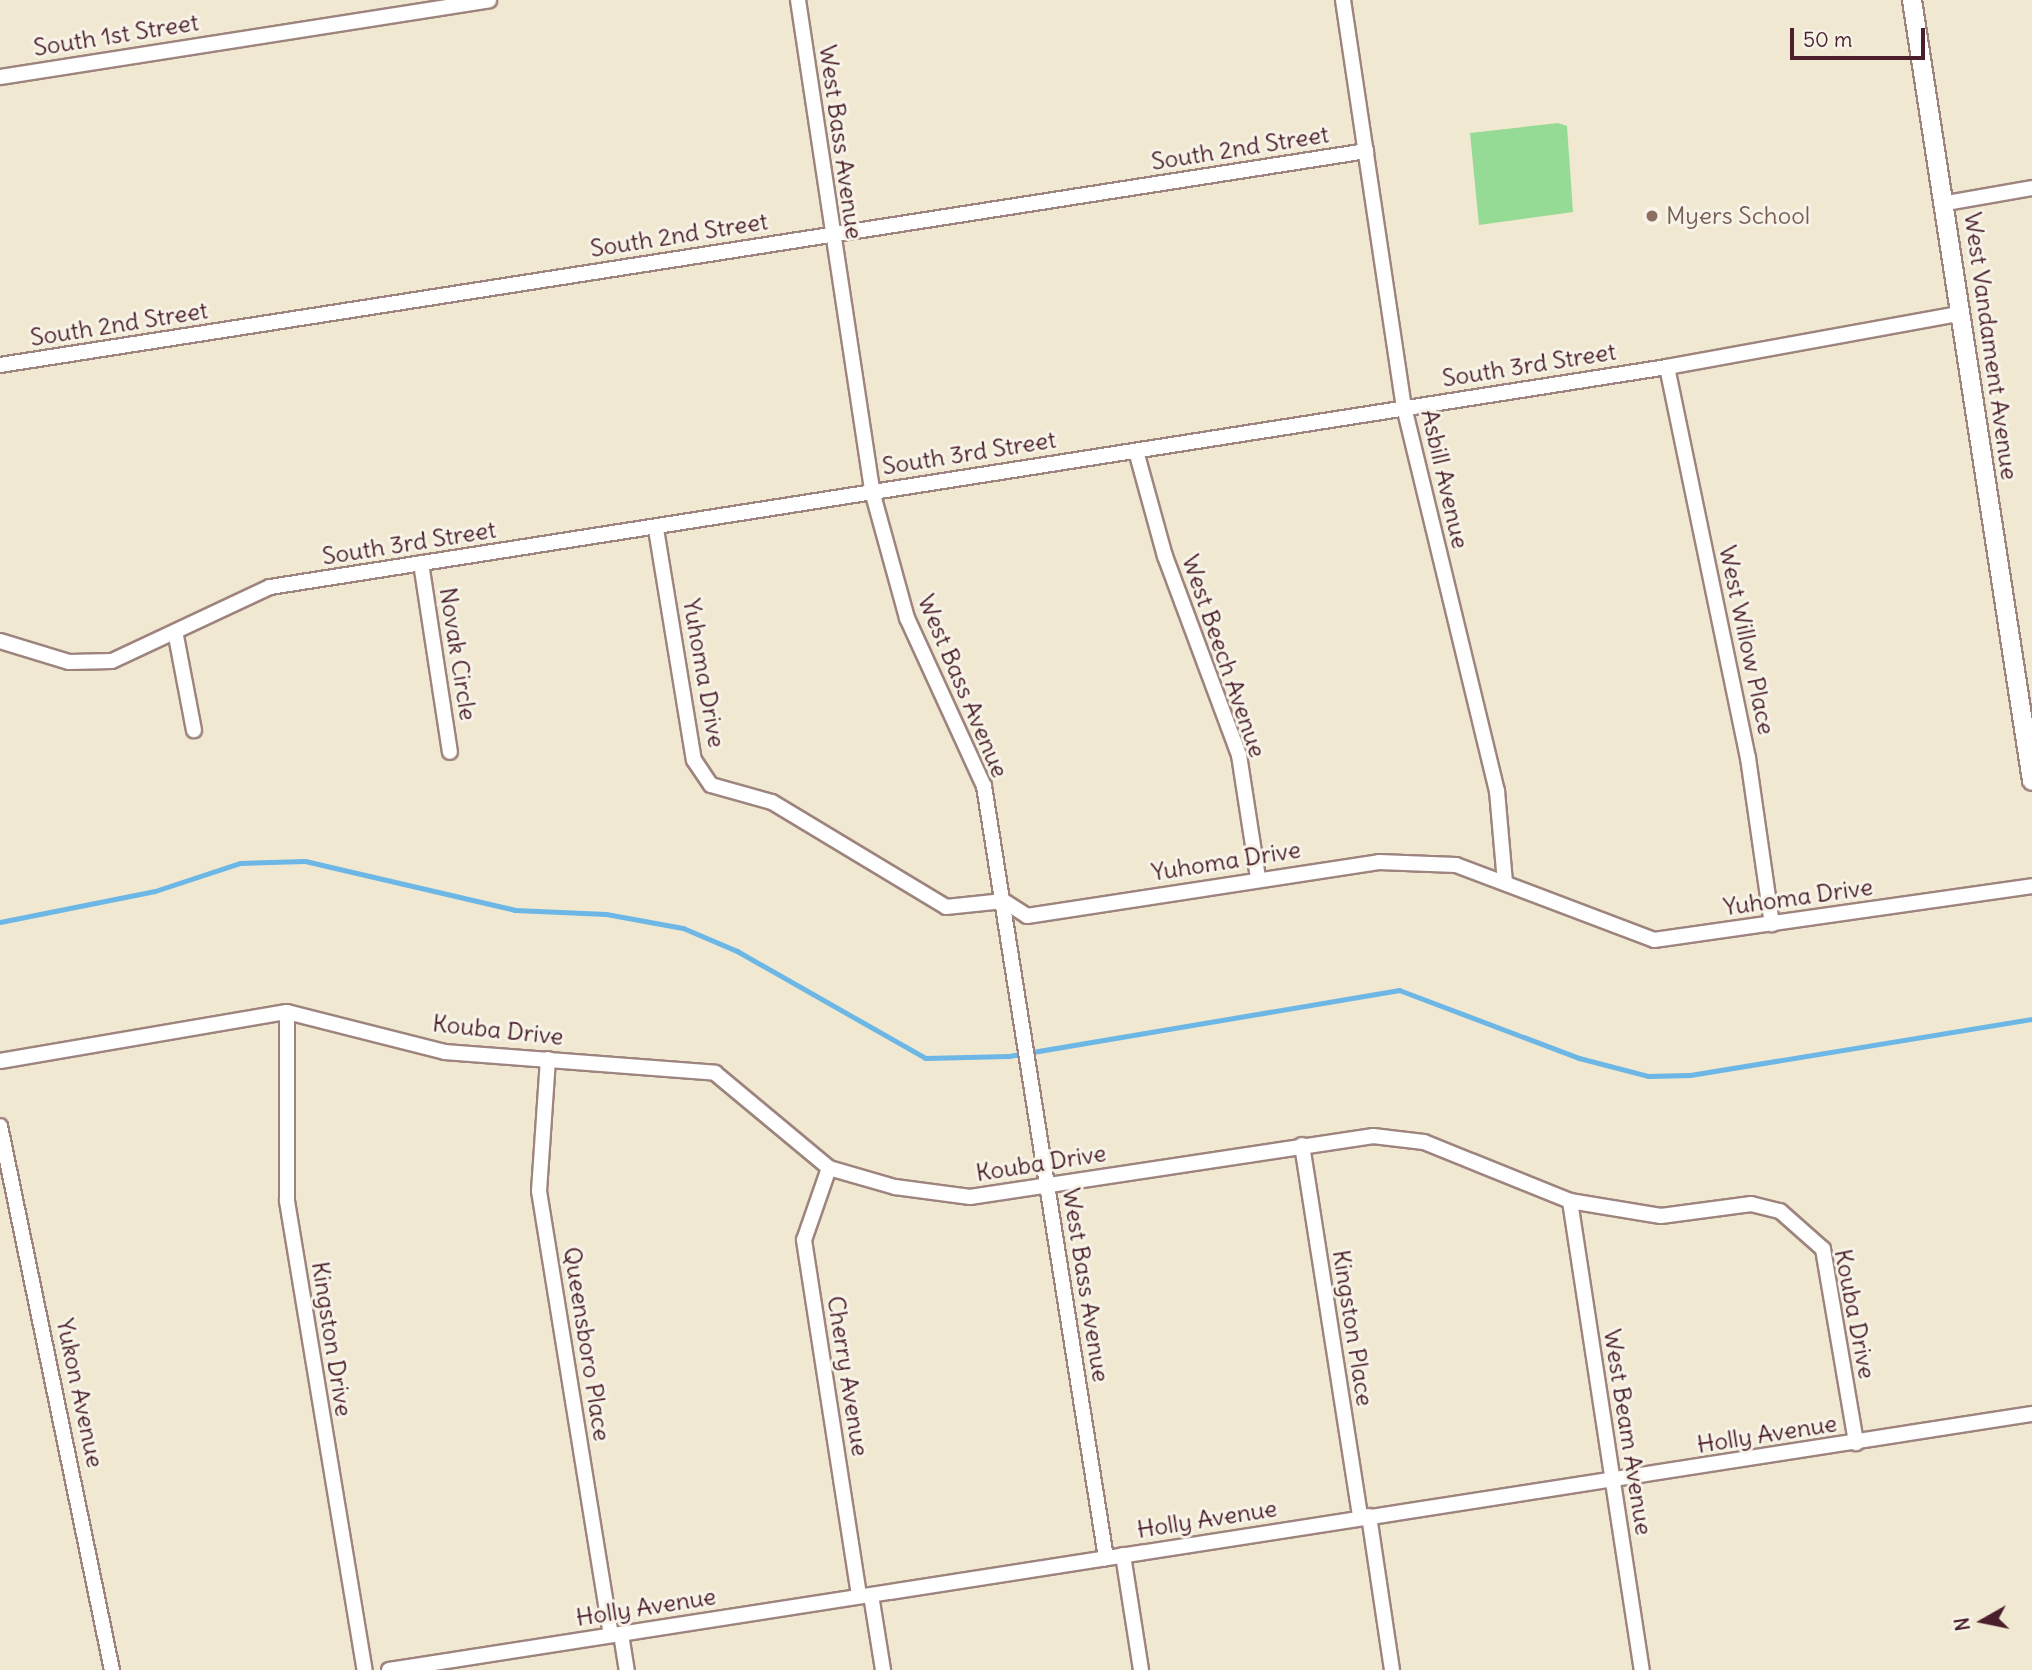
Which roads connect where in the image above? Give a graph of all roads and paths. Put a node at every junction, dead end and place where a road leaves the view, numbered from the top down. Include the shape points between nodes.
1 (489, 0) edge
2 (798, 0) edge
3 (1343, 0) edge
4 (1912, 0) edge
5 (0, 77) edge
6 (1366, 151) junction
7 (2032, 188) edge
8 (1947, 204) junction
9 (832, 234) junction
10 (1959, 314) junction
11 (0, 365) edge
12 (1667, 367) junction
13 (1404, 407) junction
14 (1136, 451) junction
15 (872, 491) junction
16 (656, 530) junction
17 (421, 563) junction
18 (176, 636) junction
19 (0, 640) edge
20 (194, 730) dead end
21 (450, 752) dead end
22 (2032, 781) edge
23 (1258, 878) junction
24 (1505, 883) junction
25 (2032, 886) edge
26 (1004, 901) junction
27 (1772, 924) junction
28 (287, 1012) junction
29 (548, 1059) junction
30 (0, 1061) edge
31 (0, 1126) edge
32 (1302, 1145) junction
33 (829, 1168) junction
34 (1047, 1185) junction
35 (1570, 1201) junction
36 (2032, 1415) edge
37 (1856, 1443) junction
38 (1612, 1482) junction
39 (1364, 1517) junction
40 (1123, 1555) junction
41 (1106, 1558) junction
42 (865, 1595) junction
43 (616, 1634) junction
44 (112, 1670) edge
45 (365, 1670) edge
46 (388, 1670) edge
47 (627, 1670) edge
48 (883, 1670) edge
49 (1141, 1670) edge
50 (1392, 1670) edge
51 (1642, 1670) edge

1 - 5 street, South 1st Street
2 - 9 street, West Bass Avenue
3 - 6 street, Asbill Avenue
4 - 8 street, West Vandament Avenue
6 - 9 street, South 2nd Street
6 - 13 street, Asbill Avenue
7 - 8 street
8 - 10 street, West Vandament Avenue
9 - 11 street, South 2nd Street
9 - 15 street, West Bass Avenue
10 - 12 street, South 3rd Street
10 - 22 street, West Vandament Avenue
12 - 13 street, South 3rd Street
12 - 27 street, West Willow Place via 1748,758
13 - 14 street, South 3rd Street
13 - 24 street, Asbill Avenue via 1497,791
14 - 15 street, South 3rd Street
14 - 23 street, West Beech Avenue via 1165,556 1239,755
15 - 16 street, South 3rd Street
15 - 26 street, West Bass Avenue via 907,618 984,786
16 - 17 street, South 3rd Street
16 - 26 street, Yuhoma Drive via 694,760 710,785 772,802 946,907
17 - 18 street, South 3rd Street via 270,587
17 - 21 street, Novak Circle
18 - 19 street, South 3rd Street via 112,661 69,662
18 - 20 street
23 - 24 street, Yuhoma Drive via 1379,862 1456,865
23 - 26 street, Yuhoma Drive via 1027,916
24 - 27 street, Yuhoma Drive via 1654,940
25 - 27 street, Yuhoma Drive
26 - 34 street, West Bass Avenue
28 - 29 street, Kouba Drive via 445,1052
28 - 30 street, Kouba Drive
28 - 45 street, Kingston Drive via 287,1201
29 - 33 street, Kouba Drive via 715,1073
29 - 43 street, Queensboro Place via 539,1191
31 - 44 street, Yukon Avenue
32 - 34 street, Kouba Drive
32 - 35 street, Kouba Drive via 1373,1136 1424,1142
32 - 39 street, Kingston Place
33 - 34 street, Kouba Drive via 895,1187 970,1197
33 - 42 street, Cherry Avenue via 804,1240
34 - 41 street, West Bass Avenue
35 - 37 street, Kouba Drive via 1661,1216 1751,1204 1780,1211 1806,1229 1823,1249
35 - 38 street, West Beam Avenue
36 - 37 street, Holly Avenue
37 - 38 street, Holly Avenue
38 - 39 street, Holly Avenue
38 - 51 street, West Beam Avenue
39 - 40 street, Holly Avenue
39 - 50 street, Kingston Place
40 - 41 street, Holly Avenue
40 - 49 street
41 - 42 street, Holly Avenue
42 - 43 street, Holly Avenue
42 - 48 street, Cherry Avenue
43 - 46 street, Holly Avenue
43 - 47 street, Queensboro Place

